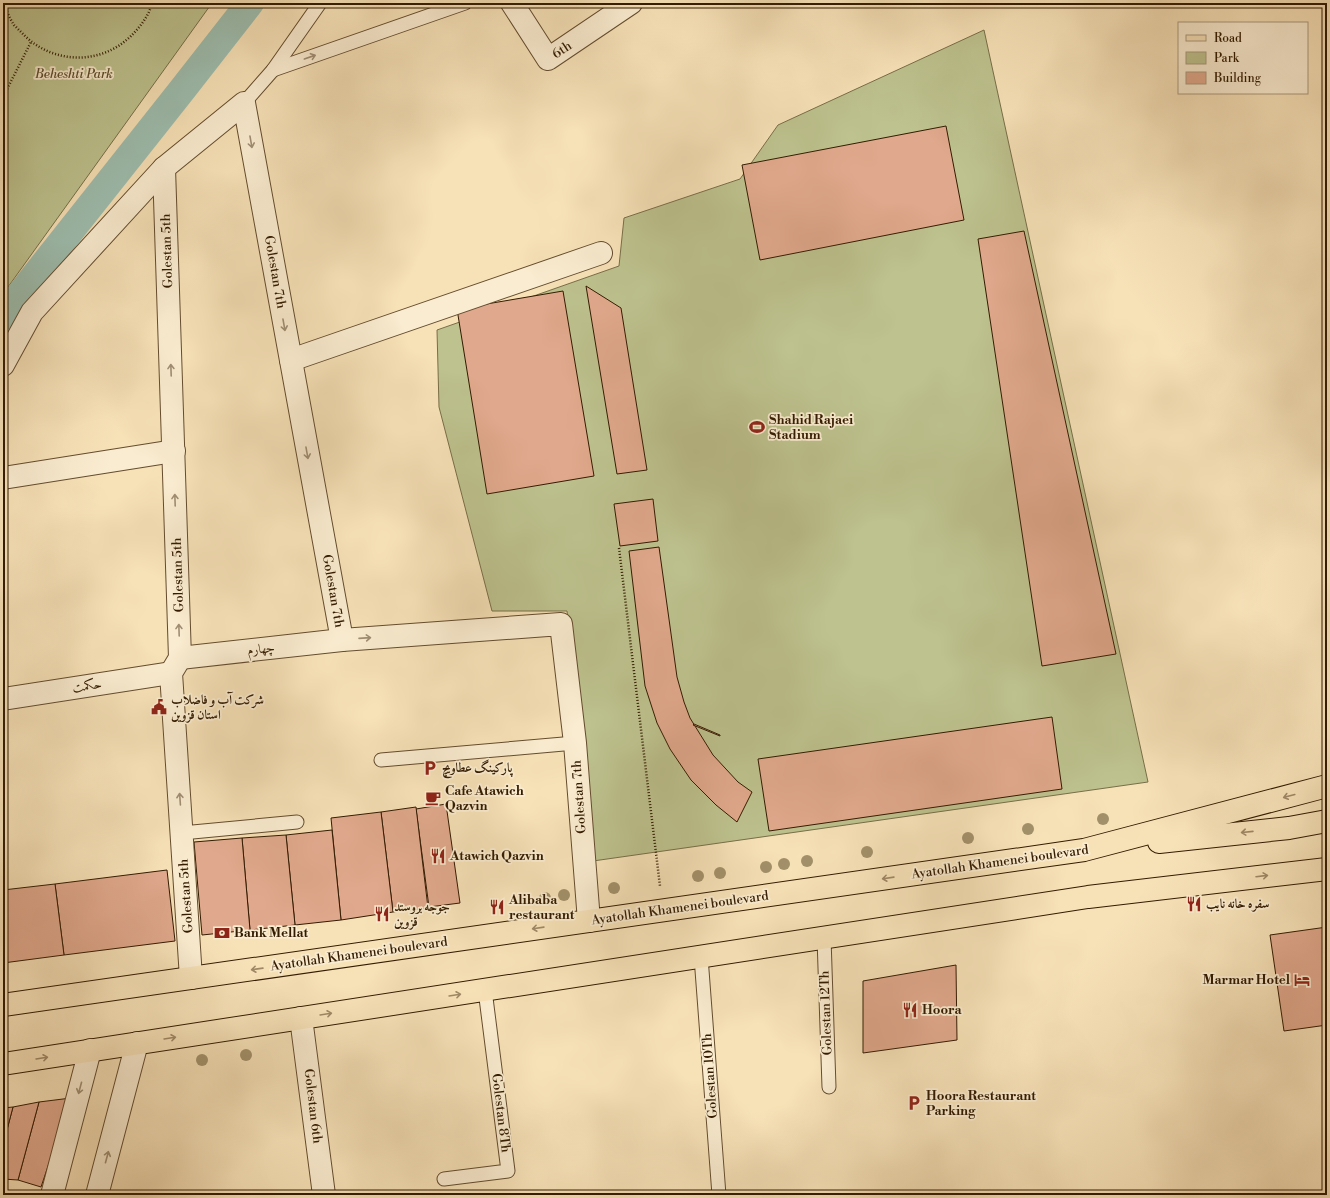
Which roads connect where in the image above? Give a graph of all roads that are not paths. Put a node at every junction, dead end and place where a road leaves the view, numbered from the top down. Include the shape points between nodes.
1 (320, 3) edge
2 (465, 3) edge
3 (512, 3) edge
4 (631, 3) edge
5 (273, 70) junction
6 (244, 103) junction
7 (164, 168) junction
8 (601, 253) dead end
9 (291, 360) junction
10 (3, 365) edge
11 (174, 451) junction
12 (3, 478) edge
13 (342, 640) junction
14 (176, 665) junction
15 (3, 699) edge
16 (575, 743) junction
17 (381, 760) dead end
18 (1327, 786) edge
19 (297, 822) dead end
20 (1327, 822) edge
21 (182, 833) junction
22 (1084, 850) junction
23 (1327, 868) edge
24 (589, 921) junction
25 (824, 938) junction
26 (700, 957) junction
27 (191, 978) junction
28 (485, 990) junction
29 (3, 1005) edge
30 (301, 1018) junction
31 (137, 1043) junction
32 (90, 1050) junction
33 (3, 1064) edge
34 (829, 1087) dead end
35 (444, 1179) dead end
36 (52, 1195) edge
37 (97, 1195) edge
38 (324, 1195) edge
39 (719, 1195) edge

1 - 5 lane
5 -> 2 lane
3 - 4 street, 6th via 548,59
5 - 6 lane
6 - 7 street
6 -> 9 street, Golestan 7th
7 - 10 street via 32,312
11 -> 7 street, Golestan 5th
8 - 9 street
9 -> 13 street, Golestan 7th
11 - 12 street
14 -> 11 street, Golestan 5th
13 - 14 street, چهارم
13 -> 16 street, Golestan 7th via 561,624
14 - 15 street, حکمت
21 -> 14 street, Golestan 5th
16 - 17 lane
16 - 24 street, Golestan 7th
18 -> 22 main road, Ayatollah Khamenei boulevard
19 - 21 lane
20 -> 22 main road
21 - 27 street, Golestan 5th
22 -> 24 main road, Ayatollah Khamenei boulevard
25 -> 23 main road via 1088,898
24 -> 27 main road, Ayatollah Khamenei boulevard
25 - 26 main road
25 - 34 lane, Golestan 12Th
26 - 28 main road
26 - 39 lane, Golestan 10Th
27 - 29 main road, Ayatollah Khamenei boulevard
30 -> 28 main road
28 - 35 lane, Golestan 8Th via 508,1171
31 -> 30 main road
30 - 38 street, Golestan 6th
31 - 32 main road
37 -> 31 street
33 -> 32 main road
32 -> 36 street

